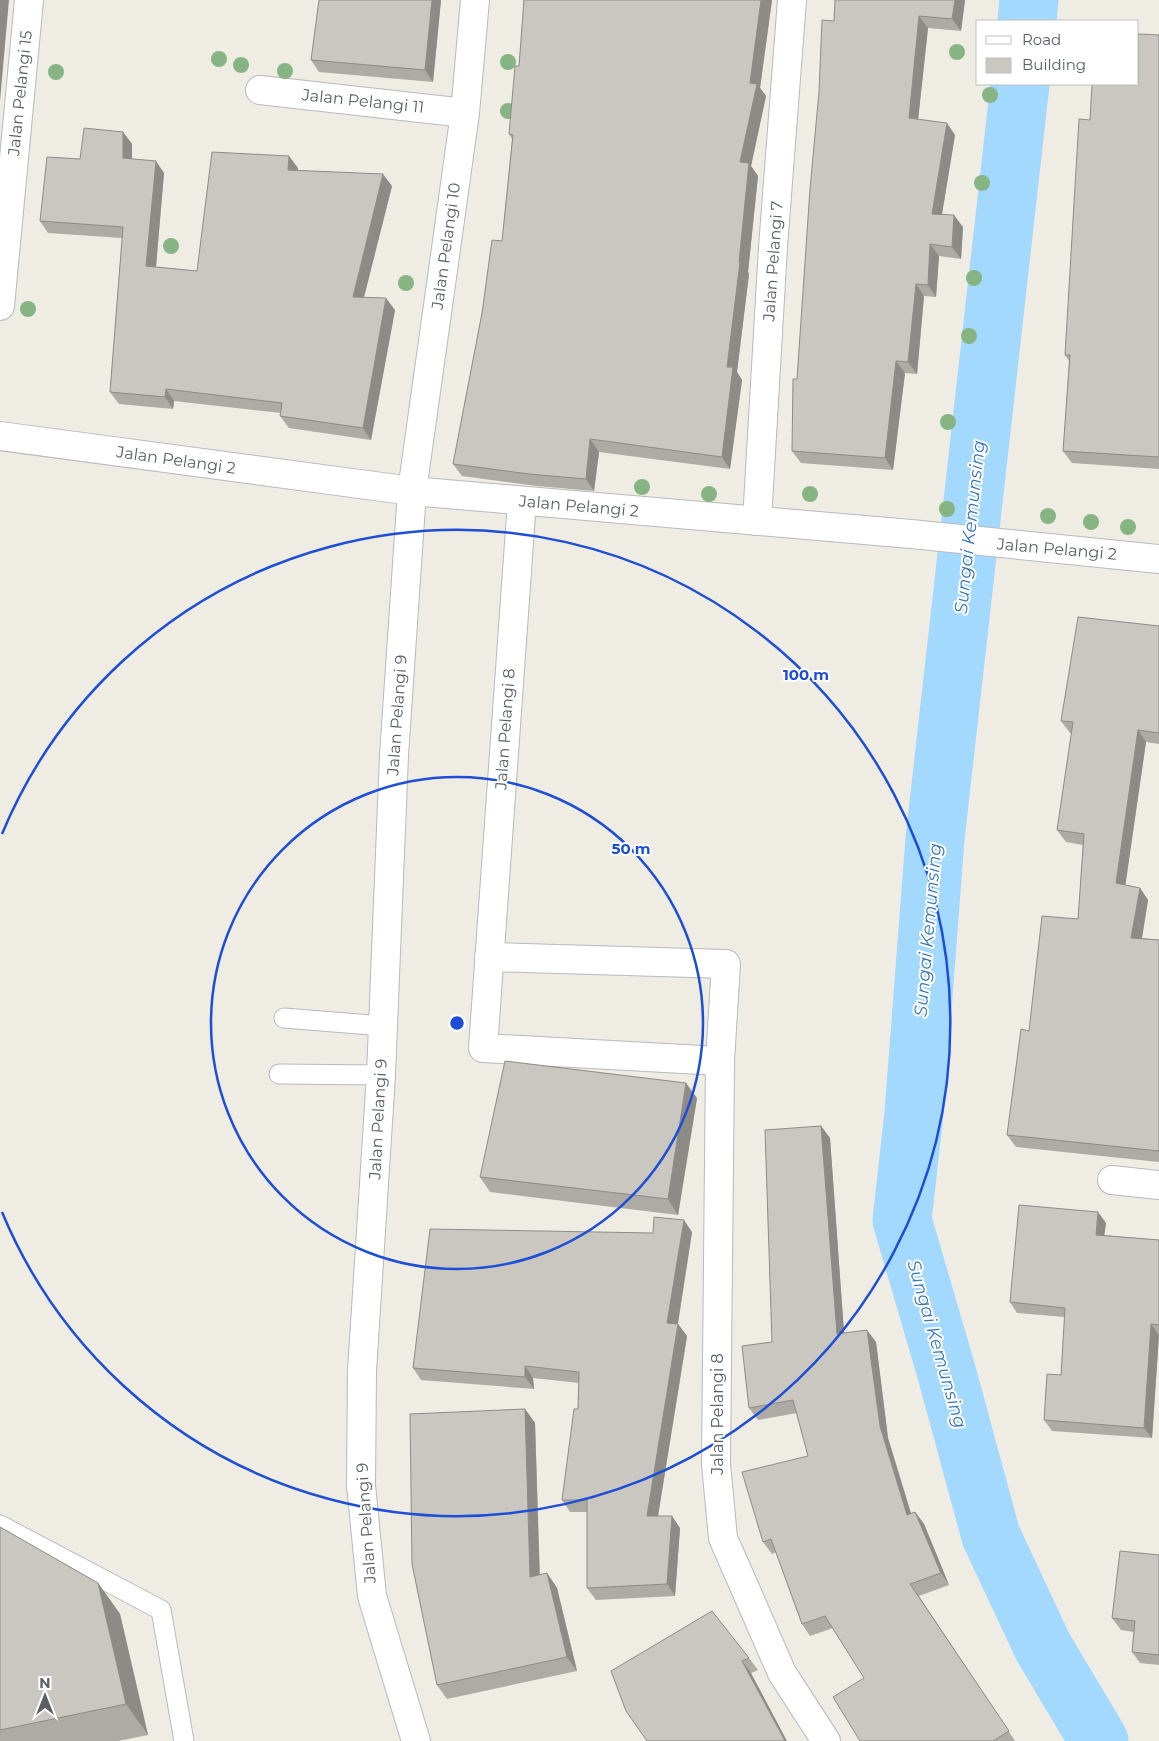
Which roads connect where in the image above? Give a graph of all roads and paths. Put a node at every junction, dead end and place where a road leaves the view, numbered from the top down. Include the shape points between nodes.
1 (30, 0) edge
2 (475, 0) edge
3 (792, 0) edge
4 (260, 90) dead end
5 (465, 113) junction
6 (0, 306) edge
7 (0, 436) edge
8 (412, 491) junction
9 (522, 501) junction
10 (757, 521) junction
11 (1159, 558) edge
12 (489, 957) junction
13 (284, 1018) dead end
14 (383, 1026) junction
15 (720, 1061) junction
16 (279, 1074) dead end
17 (381, 1075) junction
18 (1112, 1180) dead end
19 (1159, 1185) edge
20 (0, 1525) edge
21 (184, 1741) edge
22 (416, 1741) edge
23 (826, 1741) edge

1 - 6 street, Jalan Pelangi 15
2 - 5 street, Jalan Pelangi 10
3 - 10 street, Jalan Pelangi 7
4 - 5 street, Jalan Pelangi 11
5 - 8 street, Jalan Pelangi 10
7 - 8 street, Jalan Pelangi 2
8 - 9 street, Jalan Pelangi 2
8 - 14 street, Jalan Pelangi 9 via 394,755
9 - 10 street, Jalan Pelangi 2
9 - 12 street, Jalan Pelangi 8
10 - 11 street, Jalan Pelangi 2
12 - 15 street, Jalan Pelangi 8 via 483,1048
12 - 15 street, Jalan Pelangi 8 via 726,964
13 - 14 lane
14 - 17 street, Jalan Pelangi 9
15 - 23 street, Jalan Pelangi 8 via 716,1464 723,1538 782,1673
16 - 17 lane
17 - 22 street, Jalan Pelangi 9 via 362,1371 361,1485 372,1596
18 - 19 street
20 - 21 lane via 161,1610

